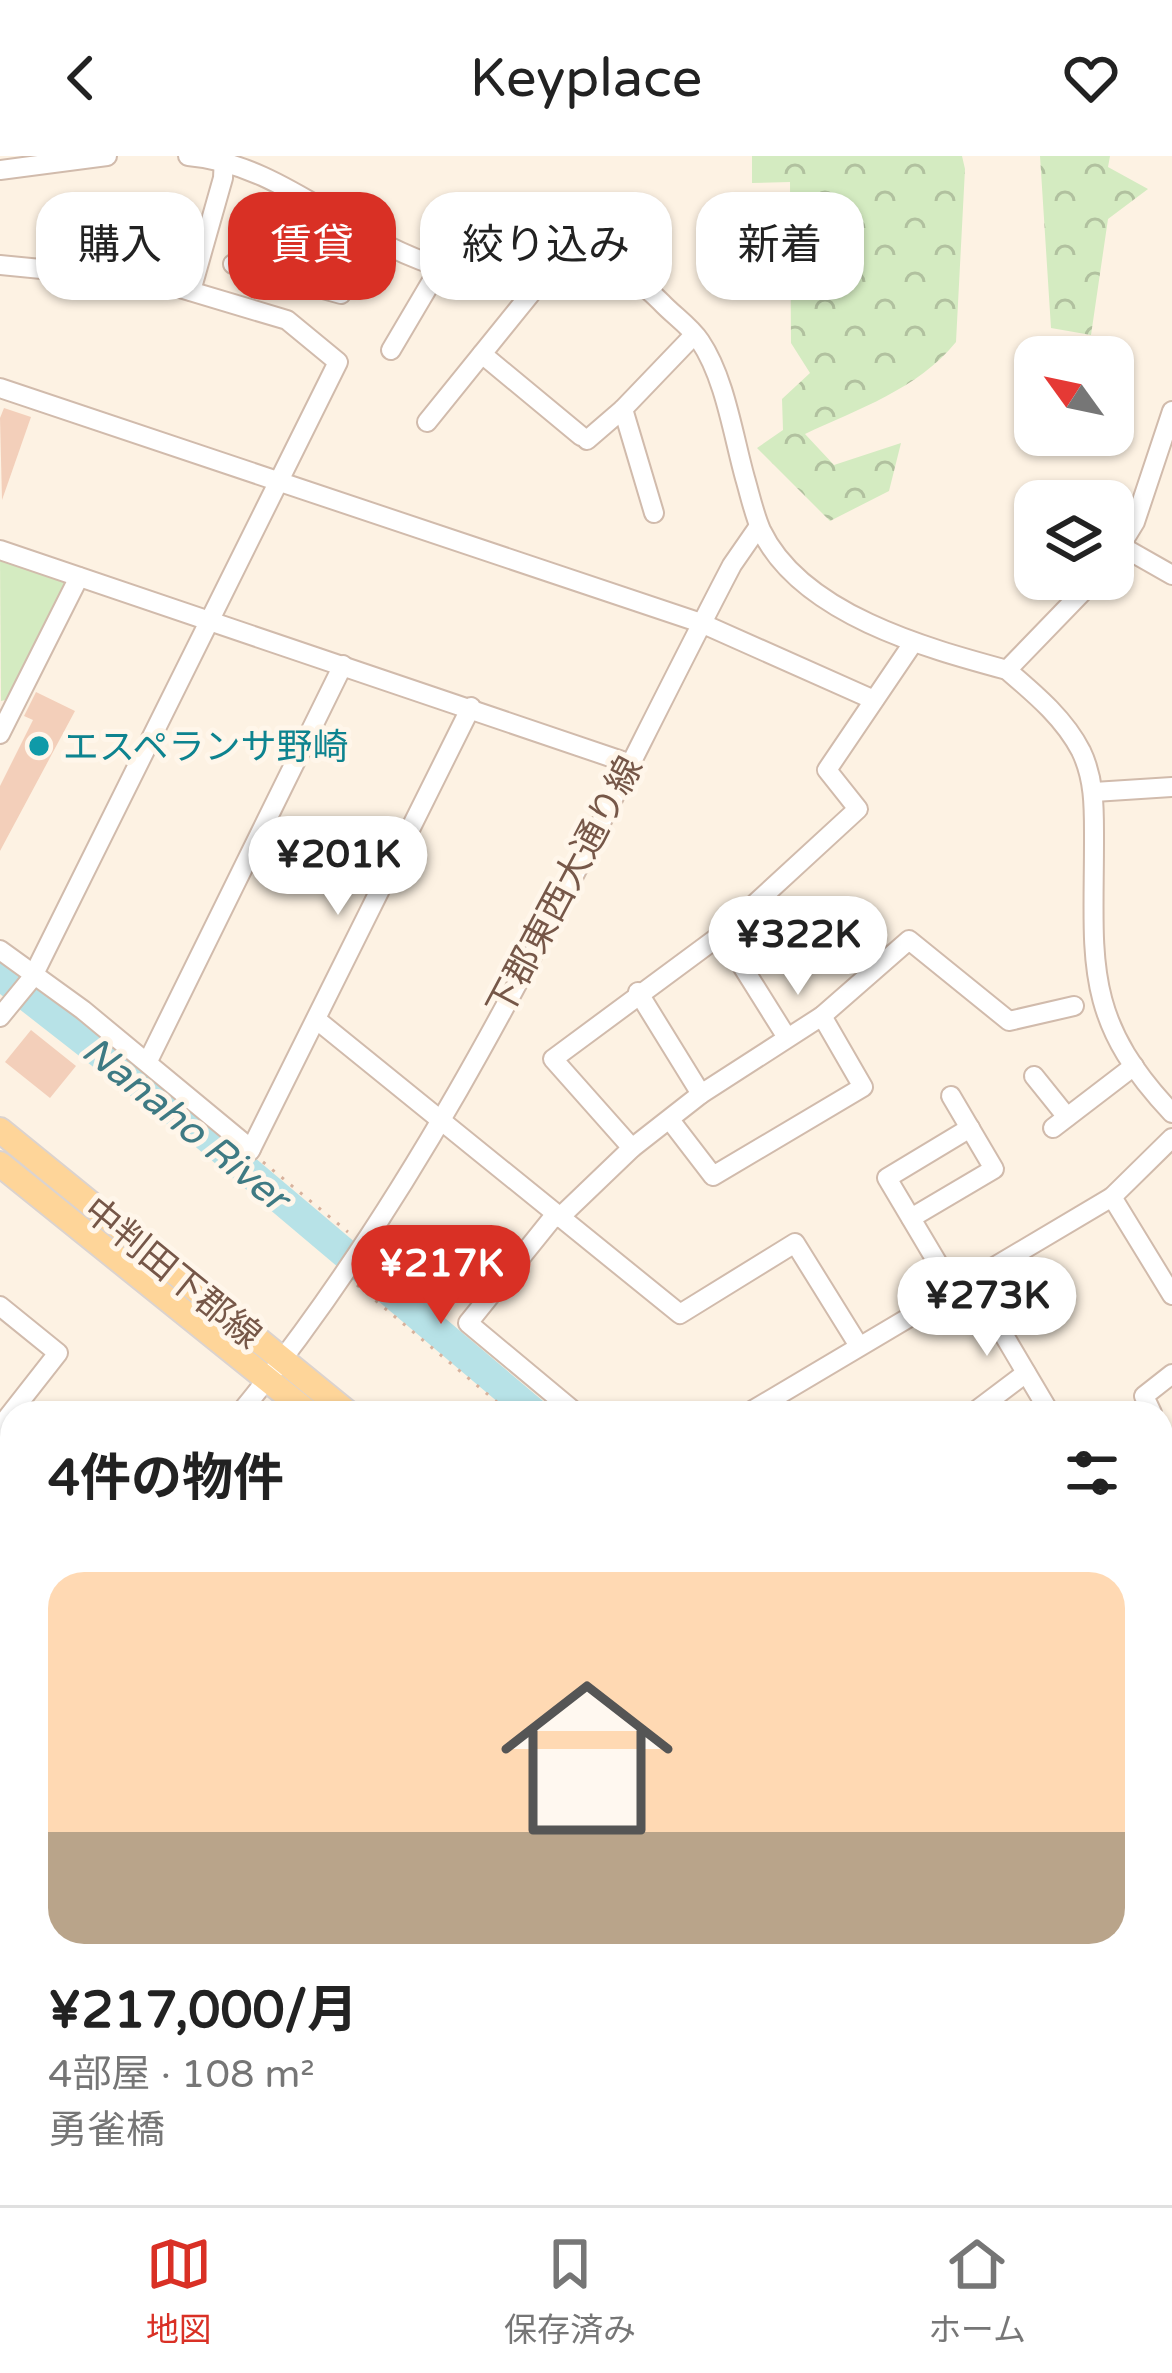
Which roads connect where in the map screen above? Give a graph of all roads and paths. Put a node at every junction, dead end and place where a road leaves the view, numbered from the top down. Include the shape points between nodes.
1 (107, 156) edge
2 (188, 156) edge
3 (223, 158) edge
4 (0, 170) edge
5 (293, 192) edge
6 (204, 245) edge
7 (0, 265) edge
8 (36, 269) edge
9 (204, 295) edge
10 (421, 300) edge
11 (526, 300) edge
12 (659, 300) edge
13 (694, 335) junction
14 (392, 350) dead end
15 (482, 354) junction
16 (0, 388) edge
17 (623, 409) junction
18 (1172, 412) edge
19 (427, 422) dead end
20 (1151, 474) junction
21 (279, 481) junction
22 (1172, 487) edge
23 (654, 513) dead end
24 (1134, 513) edge
25 (759, 526) junction
26 (0, 550) edge
27 (1134, 559) edge
28 (1172, 575) edge
29 (79, 577) junction
30 (1075, 600) edge
31 (210, 620) junction
32 (701, 623) junction
33 (913, 643) junction
34 (344, 665) junction
35 (1007, 670) junction
36 (874, 700) junction
37 (470, 707) junction
38 (6, 709) edge
39 (0, 734) edge
40 (628, 764) junction
41 (1172, 787) edge
42 (1094, 792) junction
43 (722, 934) junction
44 (0, 950) edge
45 (33, 976) junction
46 (638, 992) junction
47 (1074, 1006) dead end
48 (5, 1011) edge
49 (822, 1016) junction
50 (317, 1020) junction
51 (786, 1036) junction
52 (148, 1061) junction
53 (1134, 1066) junction
54 (1034, 1076) dead end
55 (700, 1094) junction
56 (951, 1096) dead end
57 (1172, 1113) edge
58 (439, 1119) junction
59 (670, 1120) junction
60 (970, 1128) junction
61 (0, 1130) edge
62 (1172, 1138) edge
63 (632, 1148) junction
64 (250, 1150) junction
65 (0, 1163) edge
66 (1112, 1197) junction
67 (557, 1217) junction
68 (911, 1218) junction
69 (362, 1243) junction
70 (349, 1278) junction
71 (962, 1284) junction
72 (1172, 1295) edge
73 (0, 1306) edge
74 (468, 1323) junction
75 (859, 1346) junction
76 (274, 1370) junction
77 (1026, 1372) junction
78 (1172, 1374) edge
79 (20, 1401) edge
80 (249, 1401) edge
81 (299, 1401) edge
82 (327, 1401) edge
83 (496, 1401) edge
84 (562, 1401) edge
85 (768, 1401) edge
86 (989, 1401) edge
87 (1043, 1401) edge
88 (1146, 1401) edge

1 - 4 street
2 - 3 street
3 - 5 street
3 - 6 street
7 - 8 street
9 - 21 street via 287,320 338,362
10 - 14 street
11 - 15 street
12 - 13 street
13 - 17 street
13 - 25 street via 722,396
15 - 17 street via 584,438
15 - 19 street
16 - 21 street
17 - 23 street
18 - 20 street
20 - 22 street
20 - 24 street
21 - 31 street
21 - 32 street
25 - 32 street, 下郡東西大通り線
25 - 33 street via 802,579 840,608
26 - 29 street
27 - 28 street
29 - 31 street
29 - 38 street
30 - 35 street
31 - 34 street
31 - 45 street
32 - 36 street
32 - 40 street, 下郡東西大通り線
33 - 35 street
33 - 36 street
34 - 37 street
34 - 52 street
35 - 42 street via 1057,716 1082,752
36 - 43 street via 827,770 858,809
37 - 40 street
37 - 50 street
38 - 39 street
40 - 58 street, 下郡東西大通り線
41 - 42 street
42 - 53 street via 1091,962
43 - 46 street
43 - 51 street
44 - 45 street
45 - 48 street
45 - 52 street
46 - 55 street
46 - 63 street via 553,1059
47 - 49 street via 1010,1021 909,940
49 - 51 street
49 - 59 street via 862,1087 712,1176
50 - 58 street
50 - 64 street
51 - 55 street
52 - 64 street
53 - 54 street via 1060,1123
53 - 57 street
55 - 59 street
56 - 60 street
58 - 67 street
58 - 69 street, 下郡東西大通り線
59 - 63 street
60 - 68 street via 887,1178
60 - 68 street via 994,1169
61 - 76 main road, 中判田下郡線
62 - 66 street
63 - 67 street
64 - 69 path
65 - 76 main road, 中判田下郡線
66 - 71 street
66 - 72 street
67 - 74 street
67 - 75 street via 680,1313 795,1243
68 - 71 street
69 - 70 street, 下郡東西大通り線
69 - 74 path
70 - 76 street
70 - 83 path
71 - 75 street
71 - 77 street
73 - 79 street via 58,1353
74 - 84 street
75 - 85 street
76 - 80 street
76 - 81 main road, 中判田下郡線
76 - 82 main road, 中判田下郡線
77 - 86 street
77 - 87 street
78 - 88 street

